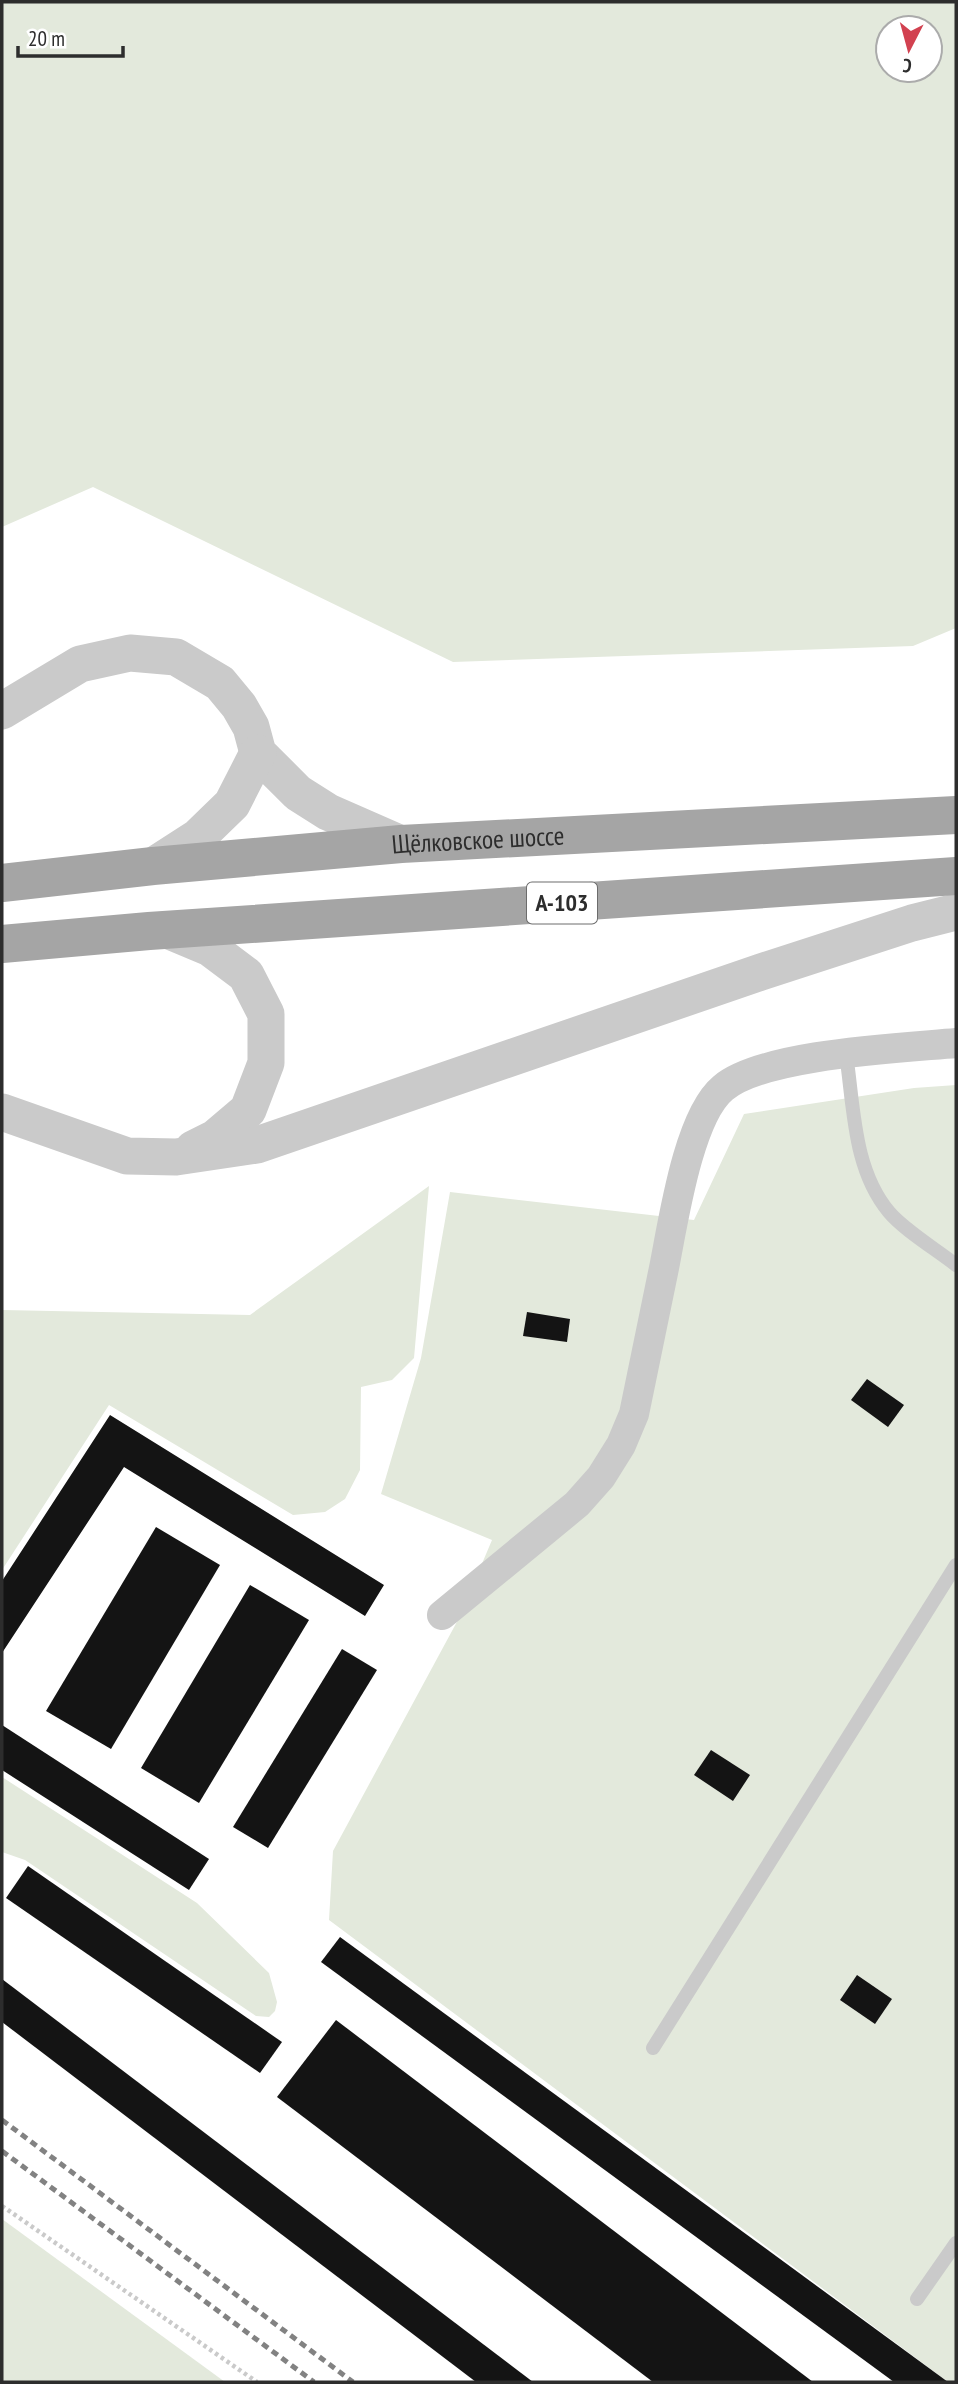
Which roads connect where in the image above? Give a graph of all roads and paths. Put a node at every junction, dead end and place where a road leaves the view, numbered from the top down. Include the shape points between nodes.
1 (2, 711) edge
2 (258, 753) junction
3 (956, 815) edge
4 (401, 844) junction
5 (153, 866) junction
6 (956, 876) edge
7 (2, 883) edge
8 (956, 912) edge
9 (167, 930) junction
10 (2, 944) edge
11 (956, 1043) edge
12 (846, 1054) junction
13 (2, 1112) edge
14 (176, 1157) junction
15 (956, 1265) edge
16 (956, 1565) edge
17 (442, 1615) dead end
18 (653, 2048) dead end
19 (2, 2206) edge
20 (956, 2243) edge
21 (917, 2299) dead end
22 (257, 2382) edge

1 - 2 street via 79,664 130,653 176,657 220,683 251,727
2 - 4 street via 298,793 328,812
2 - 5 street via 232,804 198,837
3 - 4 main road, Щёлковское шоссе
4 - 5 main road, Щёлковское шоссе
5 - 7 main road, Щёлковское шоссе
6 - 9 main road, А-103
8 - 14 street via 761,972 257,1145
9 - 10 main road, А-103
9 - 14 street via 210,948 246,975 266,1014 267,1063 248,1110 215,1138
11 - 12 street
12 - 15 lane via 862,1163 871,1188 890,1214
12 - 17 street via 757,1069 722,1088 703,1115 686,1161 634,1414 621,1446 577,1504
13 - 14 street via 127,1156
16 - 18 lane
19 - 22 path
20 - 21 lane

